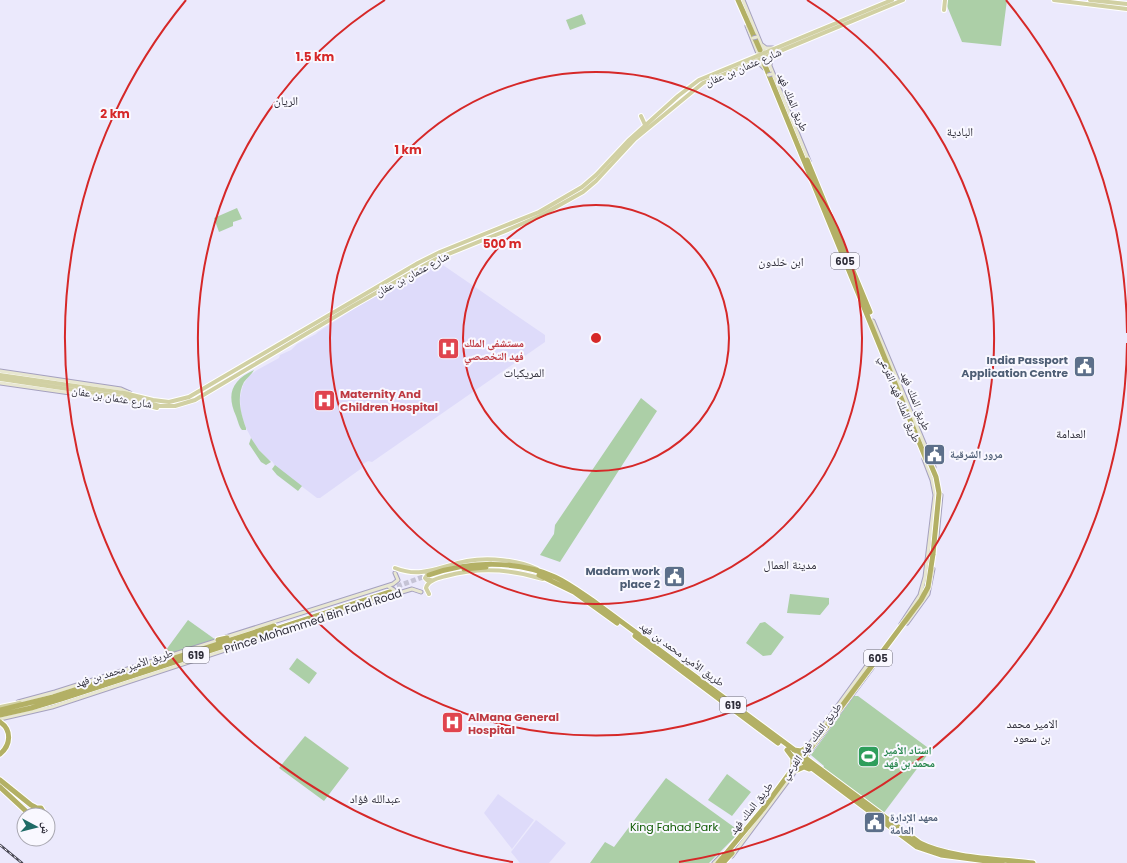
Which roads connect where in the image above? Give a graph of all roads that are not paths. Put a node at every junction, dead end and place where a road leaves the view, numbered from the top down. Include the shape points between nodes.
1 (739, 0) edge
2 (892, 0) edge
3 (903, 0) edge
4 (945, 0) edge
5 (1054, 0) edge
6 (1090, 0) edge
7 (1127, 4) edge
8 (1127, 9) edge
9 (944, 10) dead end
10 (755, 37) junction
11 (761, 43) junction
12 (780, 47) junction
13 (778, 52) junction
14 (762, 56) junction
15 (748, 62) junction
16 (771, 75) junction
17 (641, 116) dead end
18 (646, 126) junction
19 (643, 133) junction
20 (809, 170) junction
21 (593, 178) junction
22 (579, 193) junction
23 (863, 307) junction
24 (873, 321) junction
25 (0, 373) edge
26 (22, 378) junction
27 (0, 381) edge
28 (74, 388) junction
29 (112, 396) junction
30 (138, 396) junction
31 (138, 403) junction
32 (175, 406) junction
33 (927, 458) junction
34 (934, 495) junction
35 (941, 495) junction
36 (395, 571) joint
37 (430, 574) junction
38 (436, 579) junction
39 (555, 580) junction
40 (388, 589) junction
41 (421, 592) dead end
42 (429, 594) dead end
43 (386, 597) junction
44 (899, 628) junction
45 (266, 630) junction
46 (218, 640) junction
47 (237, 645) junction
48 (877, 658) junction
49 (53, 697) junction
50 (78, 698) junction
51 (61, 699) junction
52 (7, 705) junction
53 (0, 707) edge
54 (0, 710) edge
55 (0, 714) edge
56 (0, 720) edge
57 (815, 741) junction
58 (808, 747) junction
59 (788, 749) junction
60 (0, 754) edge
61 (802, 759) junction
62 (814, 769) junction
63 (797, 770) junction
64 (789, 777) junction
65 (0, 780) edge
66 (0, 787) edge
67 (21, 807) edge
68 (35, 807) edge
69 (727, 851) joint
70 (716, 863) edge
71 (725, 863) edge
72 (1002, 863) edge
73 (1033, 863) edge

1 - 10 main road
1 - 10 main road
1 - 14 highway, طريق الملك فهد / 605
2 - 12 main road, شارع عثمان بن عفان
3 - 13 main road, شارع عثمان بن عفان
4 - 9 main road
5 - 8 main road
6 - 7 main road
10 - 11 main road
10 - 14 main road
11 - 12 main road via 768,48
11 - 14 main road
12 - 14 main road, شارع عثمان بن عفان
13 - 14 main road, شارع عثمان بن عفان
13 - 16 main road via 771,59
14 - 15 main road, شارع عثمان بن عفان
14 - 15 main road via 758,63
14 - 15 main road via 755,53
14 - 16 main road
14 - 16 main road
14 - 20 highway, طريق الملك فهد / 605
15 - 18 main road, شارع عثمان بن عفان via 714,72 689,86
15 - 19 main road, شارع عثمان بن عفان via 703,83
16 - 20 main road
16 - 20 main road
17 - 18 main road
18 - 19 main road
18 - 21 main road, شارع عثمان بن عفان
19 - 22 main road, شارع عثمان بن عفان via 596,181
20 - 23 highway, طريق الملك فهد / 605
20 - 24 highway, طريق الملك فهد / 605
21 - 22 main road via 579,190
21 - 30 main road, شارع عثمان بن عفان via 540,212 418,263 189,397 169,402
22 - 32 main road, شارع عثمان بن عفان via 510,230 436,259 195,400
23 - 33 highway, طريق الملك فهد / 605
23 - 34 main road, طريق الملك فهد الفرعي via 930,474
24 - 33 highway, طريق الملك فهد / 605
24 - 35 main road, طريق الملك فهد الفرعي via 938,476
25 - 26 main road, شارع عثمان بن عفان
26 - 27 main road, شارع عثمان بن عفان
26 - 28 main road, شارع عثمان بن عفان
26 - 30 main road via 121,389
27 - 31 main road
28 - 28 main road via 50,383 48,384 49,386
28 - 29 main road, شارع عثمان بن عفان
28 - 30 main road, شارع عثمان بن عفان
29 - 31 main road
29 - 32 main road, شارع عثمان بن عفان via 160,406
31 - 32 main road via 161,408
33 - 44 highway, طريق الملك فهد / 605, bridge via 936,477 939,493 926,592
34 - 35 main road
34 - 44 main road, طريق الملك فهد الفرعي via 923,587
35 - 44 main road, طريق الملك فهد الفرعي via 930,588 906,625
36 - 37 main road, Prince Mohammed Bin Fahd Road
36 - 40 main road, Prince Mohammed Bin Fahd Road via 398,581
37 - 38 main road via 425,575 425,579
37 - 39 highway, طريق الأمير محمد بن فهد / 619 via 489,564 522,568
38 - 39 main road via 468,571 492,570
38 - 42 main road via 426,585
39 - 59 highway, طريق الأمير محمد بن فهد / 619 via 592,600
40 - 43 main road via 391,587 394,590
40 - 45 highway, طريق الأمير محمد بن فهد / 619
40 - 46 main road, Prince Mohammed Bin Fahd Road
41 - 43 main road, Prince Mohammed Bin Fahd Road via 412,590
43 - 47 main road, Prince Mohammed Bin Fahd Road
44 - 48 highway, طريق الملك فهد / 605
45 - 46 highway
45 - 47 highway
45 - 49 highway, طريق الأمير محمد بن فهد / 619
45 - 51 highway, طريق الأمير محمد بن فهد / 619
46 - 52 main road, Prince Mohammed Bin Fahd Road via 60,691
47 - 50 main road, Prince Mohammed Bin Fahd Road
48 - 57 main road, طريق الملك فهد الفرعي via 867,678
48 - 57 main road, طريق الملك فهد الفرعي via 871,660
48 - 61 highway, طريق الملك فهد / 605
49 - 52 main road
49 - 54 highway, طريق الأمير محمد بن فهد / 619
50 - 51 highway
50 - 56 main road, Prince Mohammed Bin Fahd Road
51 - 55 highway, طريق الأمير محمد بن فهد / 619
52 - 53 main road
56 - 60 highway via 6,728 9,740 5,750
57 - 58 main road, طريق الملك فهد الفرعي
57 - 61 main road, طريق الملك فهد الفرعي
58 - 59 highway via 799,752
58 - 61 main road, طريق الملك فهد الفرعي
59 - 61 highway, طريق الأمير محمد بن فهد / 619
59 - 61 highway via 793,758
61 - 62 highway, طريق الأمير محمد بن فهد / 619
61 - 62 highway via 809,759
61 - 63 main road, طريق الملك فهد الفرعي
61 - 64 main road, طريق الملك فهد الفرعي
61 - 70 highway, طريق الملك فهد / 605
61 - 71 highway, طريق الملك فهد / 605
62 - 63 highway via 804,767
62 - 72 highway, طريق الأمير محمد بن فهد / 619 via 917,847 941,854
62 - 73 highway, طريق الأمير محمد بن فهد / 619 via 929,848
63 - 64 main road, طريق الملك فهد الفرعي
64 - 69 main road, طريق الملك فهد الفرعي
64 - 71 main road, طريق الملك فهد الفرعي
65 - 68 highway via 30,806
66 - 67 highway
69 - 70 highway

